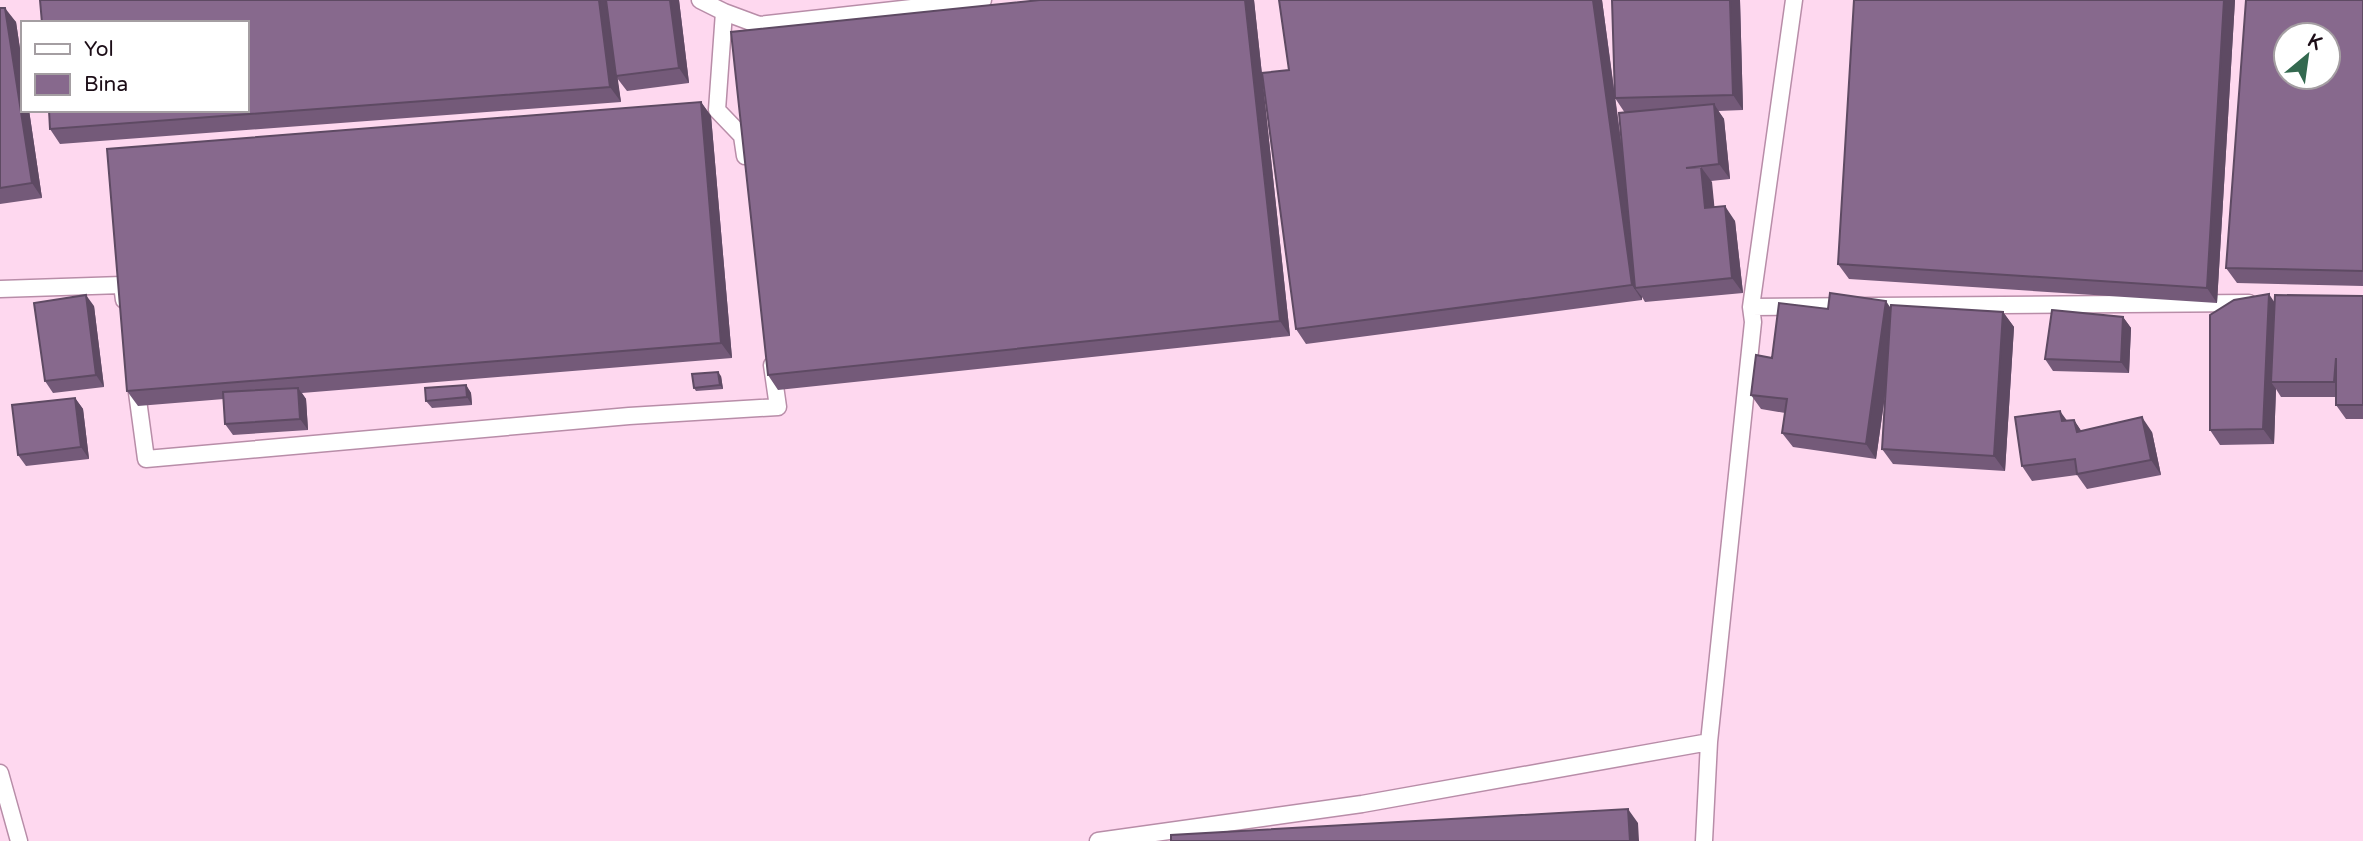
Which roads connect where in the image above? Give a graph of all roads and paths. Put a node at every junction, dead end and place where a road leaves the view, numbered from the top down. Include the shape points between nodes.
1 (700, 0) edge
2 (983, 0) edge
3 (1794, 0) edge
4 (724, 12) junction
5 (748, 177) edge
6 (0, 289) edge
7 (2266, 302) edge
8 (1751, 307) junction
9 (125, 311) edge
10 (771, 353) edge
11 (133, 365) edge
12 (1709, 742) junction
13 (0, 773) edge
14 (19, 841) edge
15 (1098, 841) edge
16 (1704, 841) edge

1 - 4 street
2 - 4 street via 759,25
3 - 8 street
4 - 5 street via 717,110 742,136
6 - 9 street via 122,285
7 - 8 street
8 - 12 street
10 - 11 street via 778,407 146,459
12 - 15 street via 1362,804
12 - 16 street
13 - 14 street

